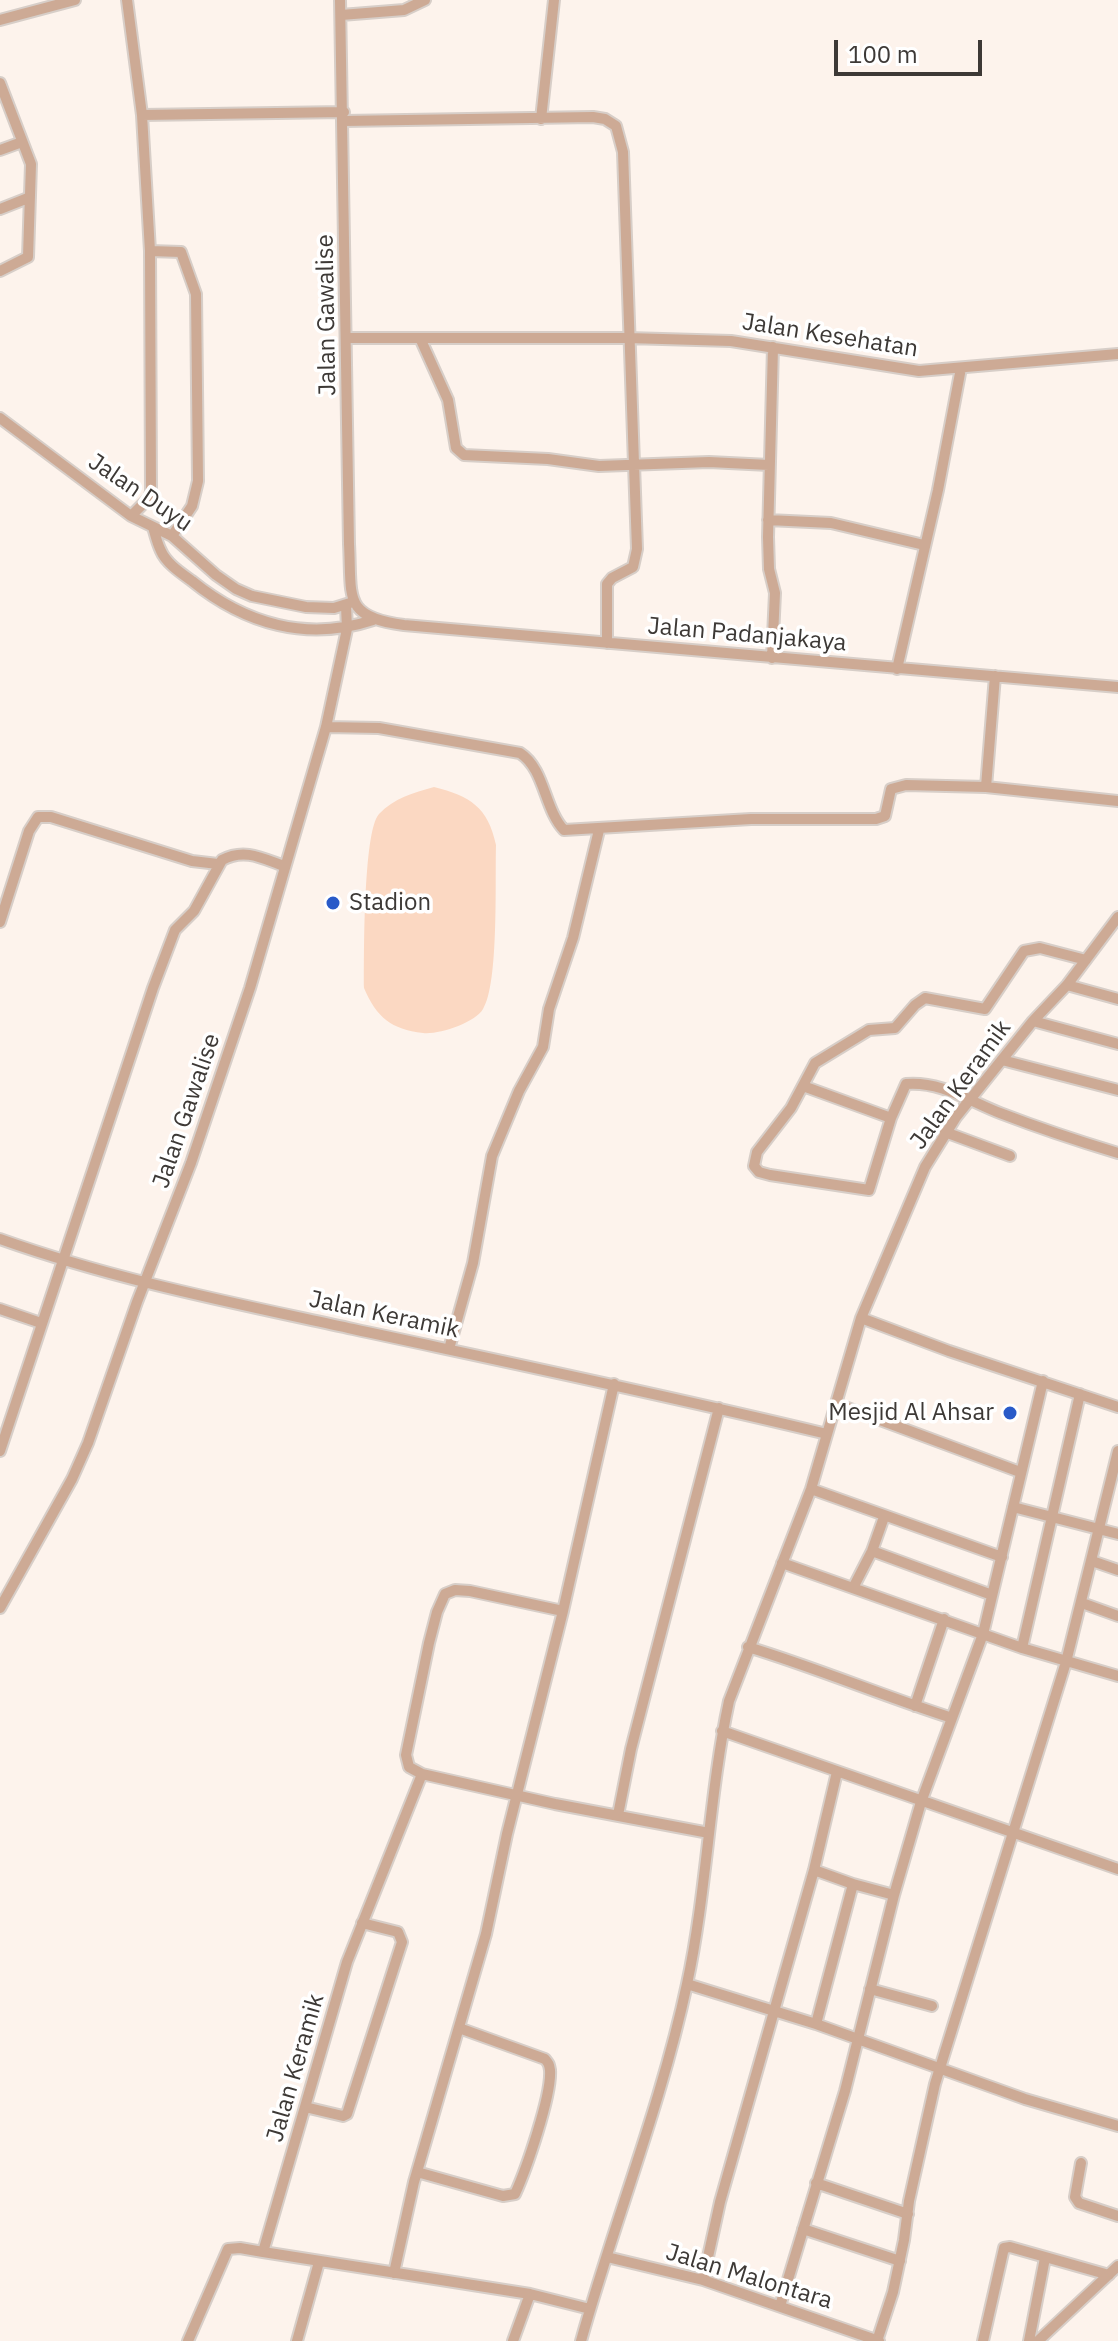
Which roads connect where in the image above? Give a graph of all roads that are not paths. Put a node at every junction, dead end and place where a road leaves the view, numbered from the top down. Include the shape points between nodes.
1 (75, 0) edge
2 (127, 0) edge
3 (340, 0) edge
4 (425, 0) edge
5 (554, 0) edge
6 (341, 15) junction
7 (0, 20) edge
8 (1, 86) edge
9 (142, 115) junction
10 (344, 116) junction
11 (541, 119) junction
12 (22, 142) junction
13 (0, 150) edge
14 (28, 198) junction
15 (0, 209) edge
16 (150, 251) junction
17 (0, 271) edge
18 (348, 338) junction
19 (420, 338) junction
20 (628, 338) junction
21 (773, 347) junction
22 (1117, 353) edge
23 (961, 368) junction
24 (0, 418) edge
25 (636, 464) junction
26 (769, 465) junction
27 (131, 516) junction
28 (768, 520) junction
29 (153, 527) junction
30 (172, 536) junction
31 (924, 545) junction
32 (349, 603) junction
33 (373, 620) junction
34 (347, 629) junction
35 (607, 643) junction
36 (772, 658) junction
37 (897, 669) junction
38 (995, 676) junction
39 (1118, 687) edge
40 (326, 727) junction
41 (986, 787) junction
42 (1118, 801) edge
43 (599, 830) junction
44 (218, 864) junction
45 (284, 866) junction
46 (1118, 917) edge
47 (0, 922) edge
48 (1086, 960) junction
49 (1067, 985) junction
50 (1118, 999) edge
51 (1033, 1021) junction
52 (1118, 1044) edge
53 (1002, 1060) junction
54 (803, 1086) junction
55 (1118, 1090) edge
56 (970, 1099) junction
57 (891, 1118) junction
58 (945, 1132) junction
59 (1118, 1153) edge
60 (1010, 1156) dead end
61 (0, 1239) edge
62 (62, 1261) junction
63 (146, 1284) junction
64 (0, 1309) edge
65 (861, 1318) junction
66 (41, 1323) junction
67 (449, 1349) junction
68 (1043, 1381) junction
69 (614, 1384) junction
70 (1080, 1394) junction
71 (837, 1404) junction
72 (1118, 1407) edge
73 (719, 1408) junction
74 (827, 1434) junction
75 (0, 1451) edge
76 (1118, 1451) edge
77 (1020, 1472) junction
78 (811, 1489) junction
79 (1013, 1507) junction
80 (1051, 1516) junction
81 (884, 1517) junction
82 (1101, 1528) junction
83 (1118, 1534) edge
84 (872, 1551) junction
85 (1002, 1557) junction
86 (1092, 1561) junction
87 (782, 1563) junction
88 (1118, 1570) edge
89 (853, 1588) junction
90 (992, 1595) junction
91 (1082, 1603) junction
92 (0, 1608) edge
93 (563, 1611) junction
94 (1118, 1616) edge
95 (944, 1619) junction
96 (983, 1634) junction
97 (748, 1647) junction
98 (1022, 1648) junction
99 (1066, 1662) junction
100 (1118, 1676) edge
101 (915, 1706) junction
102 (952, 1718) junction
103 (722, 1731) junction
104 (837, 1772) junction
105 (422, 1774) junction
106 (518, 1795) junction
107 (921, 1802) junction
108 (618, 1815) junction
109 (1011, 1832) junction
110 (709, 1833) junction
111 (1118, 1869) edge
112 (814, 1870) junction
113 (853, 1884) junction
114 (894, 1895) junction
115 (362, 1923) junction
116 (687, 1984) junction
117 (870, 1989) junction
118 (932, 2006) dead end
119 (774, 2010) junction
120 (816, 2024) junction
121 (459, 2028) junction
122 (858, 2038) junction
123 (939, 2069) junction
124 (305, 2107) junction
125 (1118, 2126) edge
126 (1081, 2163) dead end
127 (417, 2172) junction
128 (816, 2183) junction
129 (908, 2214) junction
130 (1118, 2216) edge
131 (803, 2229) junction
132 (263, 2252) junction
133 (607, 2257) junction
134 (1045, 2258) junction
135 (900, 2261) junction
136 (319, 2262) junction
137 (1118, 2266) edge
138 (394, 2273) junction
139 (1109, 2275) junction
140 (703, 2280) junction
141 (530, 2294) junction
142 (780, 2306) junction
143 (590, 2309) junction
144 (188, 2341) edge
145 (297, 2341) edge
146 (513, 2341) edge
147 (581, 2341) edge
148 (878, 2341) edge
149 (983, 2341) edge
150 (1029, 2341) edge
151 (1038, 2341) edge

1 - 7 street
2 - 9 street
3 - 6 street, Jalan Gawalise
4 - 6 street via 404,10
5 - 11 street
6 - 10 street, Jalan Gawalise
8 - 12 street
9 - 10 street
9 - 16 street
10 - 11 street
10 - 18 street, Jalan Gawalise
11 - 20 street via 598,117 617,128 623,152
12 - 13 street
12 - 14 street via 31,164
14 - 15 street
14 - 17 street via 28,257
16 - 27 street via 151,492
16 - 30 street via 181,252 196,294 198,481 192,506
18 - 19 street, Jalan Kesehatan
18 - 32 street, Jalan Gawalise
19 - 20 street, Jalan Kesehatan
19 - 25 street via 448,400 456,448 462,455
20 - 21 street, Jalan Kesehatan
20 - 25 street
21 - 23 street, Jalan Kesehatan via 912,371
21 - 26 street
22 - 23 street, Jalan Kesehatan
23 - 31 street
24 - 27 street, Jalan Duyu
25 - 26 street
25 - 35 street via 635,562 607,584
26 - 28 street
27 - 29 street, Jalan Duyu
28 - 31 street via 831,523
28 - 36 street via 775,593
29 - 30 street, Jalan Duyu
29 - 34 street via 161,553 233,611 282,625
30 - 32 street, Jalan Duyu via 247,594 306,607
31 - 37 street
32 - 33 street
32 - 34 street, Jalan Gawalise
33 - 34 street
33 - 35 street, Jalan Padanjakaya
34 - 40 street, Jalan Gawalise
35 - 36 street, Jalan Padanjakaya
36 - 37 street, Jalan Padanjakaya
37 - 38 street, Jalan Padanjakaya
38 - 39 street, Jalan Padanjakaya
38 - 41 street
40 - 43 street via 379,728 520,753 532,764 562,829
40 - 45 street, Jalan Gawalise
41 - 42 street
41 - 43 street via 898,786 890,791 885,816 876,819 751,819
43 - 67 street via 543,1047 492,1156 473,1263
44 - 45 street via 245,853
44 - 47 street via 38,817
44 - 62 street via 194,911 171,939
45 - 63 street, Jalan Gawalise via 250,988
46 - 48 street, Jalan Keramik
48 - 49 street, Jalan Keramik
48 - 54 street via 1040,948 1024,951 987,1008 921,999 895,1028 869,1030 820,1059
49 - 50 street
49 - 51 street, Jalan Keramik
51 - 52 street
51 - 53 street, Jalan Keramik
53 - 55 street
53 - 56 street, Jalan Keramik
54 - 57 street
54 - 57 street via 757,1152 753,1162 759,1172 869,1190
56 - 57 street via 928,1084 906,1084
56 - 58 street, Jalan Keramik
56 - 59 street
58 - 60 street
58 - 65 street, Jalan Keramik via 912,1194
61 - 62 street, Jalan Keramik
62 - 63 street, Jalan Keramik
62 - 66 street
63 - 67 street, Jalan Keramik
63 - 92 street, Jalan Gawalise via 72,1479
64 - 66 street
65 - 68 street
65 - 71 street, Jalan Keramik
66 - 75 street
67 - 69 street, Jalan Keramik
68 - 70 street
68 - 77 street
69 - 73 street, Jalan Keramik
69 - 93 street
70 - 72 street
70 - 80 street
71 - 74 street, Jalan Keramik
71 - 77 street
73 - 74 street, Jalan Keramik
73 - 108 street
74 - 78 street, Jalan Keramik
76 - 82 street
77 - 79 street
78 - 81 street
78 - 87 street, Jalan Keramik
79 - 80 street
79 - 85 street
80 - 82 street
80 - 98 street
81 - 84 street
81 - 85 street
82 - 83 street
82 - 86 street
84 - 89 street
84 - 90 street
85 - 90 street
86 - 88 street
86 - 91 street
87 - 89 street
87 - 97 street, Jalan Keramik
89 - 95 street
90 - 96 street
91 - 94 street
91 - 99 street
93 - 105 street via 470,1591 445,1594 406,1755 409,1767
93 - 106 street
95 - 96 street
95 - 101 street
96 - 98 street
96 - 102 street
97 - 101 street
97 - 103 street, Jalan Keramik
98 - 99 street
99 - 100 street
99 - 109 street
101 - 102 street
102 - 107 street
103 - 104 street
103 - 110 street, Jalan Keramik
104 - 107 street
104 - 112 street
105 - 106 street
105 - 115 street, Jalan Keramik
106 - 108 street
106 - 121 street
107 - 109 street
107 - 114 street
108 - 110 street
109 - 111 street
109 - 123 street
110 - 116 street, Jalan Keramik
112 - 113 street
112 - 119 street
113 - 114 street
113 - 120 street
114 - 117 street
115 - 124 street, Jalan Keramik
115 - 124 street via 398,1932 402,1942 347,2114
116 - 119 street
116 - 133 street, Jalan Keramik
117 - 118 street
117 - 122 street
119 - 120 street
119 - 140 street
120 - 122 street
121 - 127 street
121 - 127 street via 545,2059 550,2074 543,2108 515,2194 503,2196
122 - 123 street
122 - 128 street
123 - 125 street
123 - 129 street
124 - 132 street, Jalan Keramik
126 - 130 street via 1075,2197 1079,2203
127 - 138 street
128 - 129 street
128 - 131 street
129 - 135 street
131 - 135 street
131 - 142 street
132 - 136 street
132 - 144 street via 228,2249
133 - 140 street, Jalan Malontara
133 - 143 street, Jalan Keramik
134 - 139 street
134 - 149 street via 1004,2248
134 - 150 street
135 - 148 street
136 - 138 street
136 - 145 street
137 - 139 street
138 - 141 street
139 - 151 street
140 - 142 street, Jalan Malontara
141 - 143 street
141 - 146 street
142 - 148 street, Jalan Malontara
143 - 147 street, Jalan Keramik

